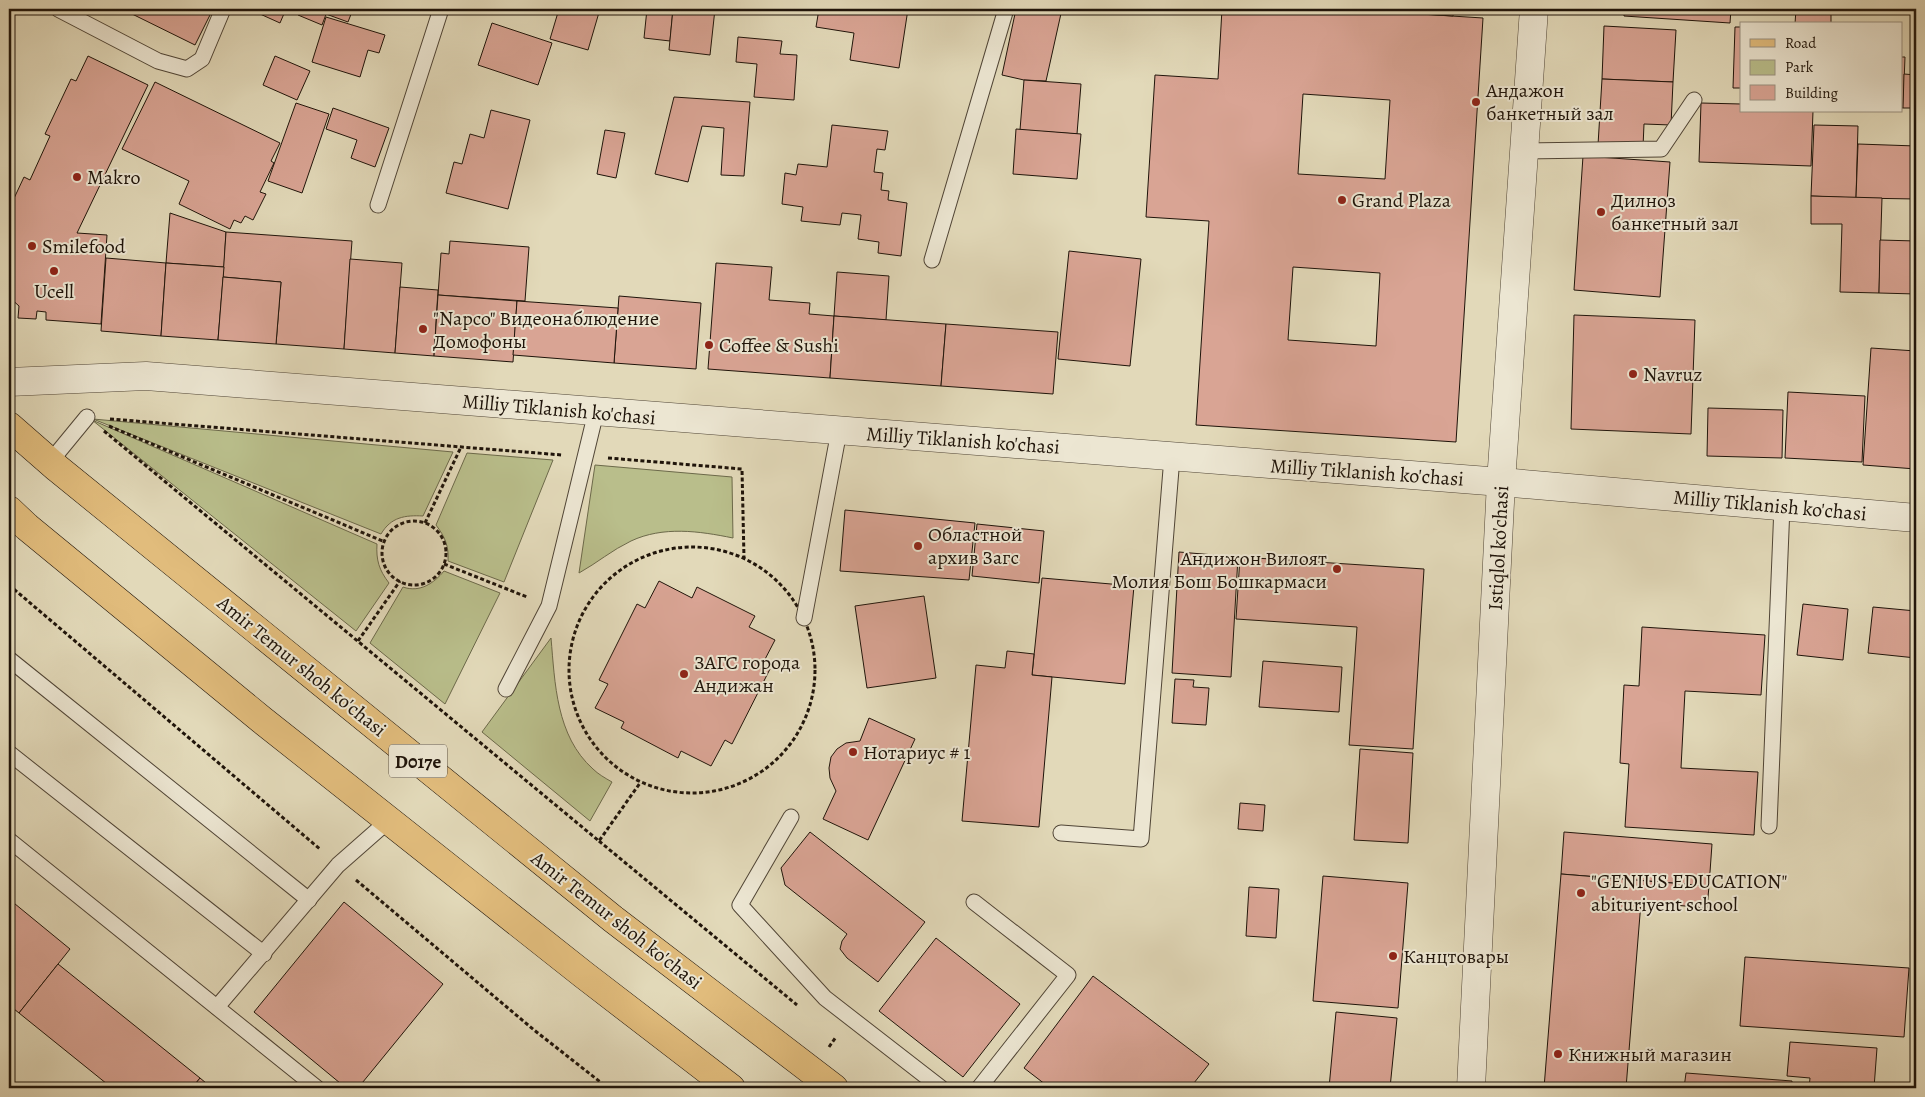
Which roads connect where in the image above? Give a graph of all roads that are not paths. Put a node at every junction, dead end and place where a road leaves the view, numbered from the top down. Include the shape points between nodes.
1 (58, 9) edge
2 (223, 9) edge
3 (441, 9) edge
4 (1006, 9) edge
5 (1534, 9) edge
6 (1694, 100) dead end
7 (1524, 151) junction
8 (378, 205) dead end
9 (932, 260) dead end
10 (9, 382) edge
11 (596, 412) junction
12 (87, 417) road end
13 (9, 426) edge
14 (839, 431) junction
15 (1172, 457) junction
16 (50, 462) junction
17 (1501, 482) junction
18 (1782, 506) junction
19 (9, 510) edge
20 (1916, 518) edge
21 (804, 618) road end
22 (9, 659) edge
23 (506, 689) dead end
24 (9, 753) edge
25 (791, 817) dead end
26 (388, 821) junction
27 (1769, 826) dead end
28 (1061, 833) dead end
29 (9, 840) edge
30 (309, 900) junction
31 (974, 902) dead end
32 (264, 954) junction
33 (217, 1007) junction
34 (317, 1088) edge
35 (730, 1088) edge
36 (834, 1088) edge
37 (940, 1088) edge
38 (980, 1088) edge
39 (1471, 1088) edge

1 - 2 lane via 158,61 187,68 202,59
3 - 8 lane
4 - 9 lane
5 - 7 street, Istiqlol ko'chasi
6 - 7 lane via 1661,149
7 - 17 street, Istiqlol ko'chasi
10 - 11 street, Milliy Tiklanish ko'chasi via 146,376
11 - 14 street, Milliy Tiklanish ko'chasi
11 - 23 lane via 549,606
12 - 16 lane
13 - 16 main road, Amir Temur shoh ko'chasi / D017e
14 - 15 street, Milliy Tiklanish ko'chasi
14 - 21 lane
15 - 17 street, Milliy Tiklanish ko'chasi
15 - 28 lane via 1141,838
16 - 36 main road, Amir Temur shoh ko'chasi / D017e via 613,919
17 - 18 street, Milliy Tiklanish ko'chasi
17 - 39 street, Istiqlol ko'chasi
18 - 20 street, Milliy Tiklanish ko'chasi
18 - 27 lane
19 - 26 main road
22 - 30 lane
24 - 32 lane
25 - 37 lane via 740,905 825,998
26 - 30 lane via 338,865
26 - 35 main road
29 - 33 lane
30 - 32 lane
31 - 38 lane via 1068,975
32 - 33 lane
33 - 34 lane

